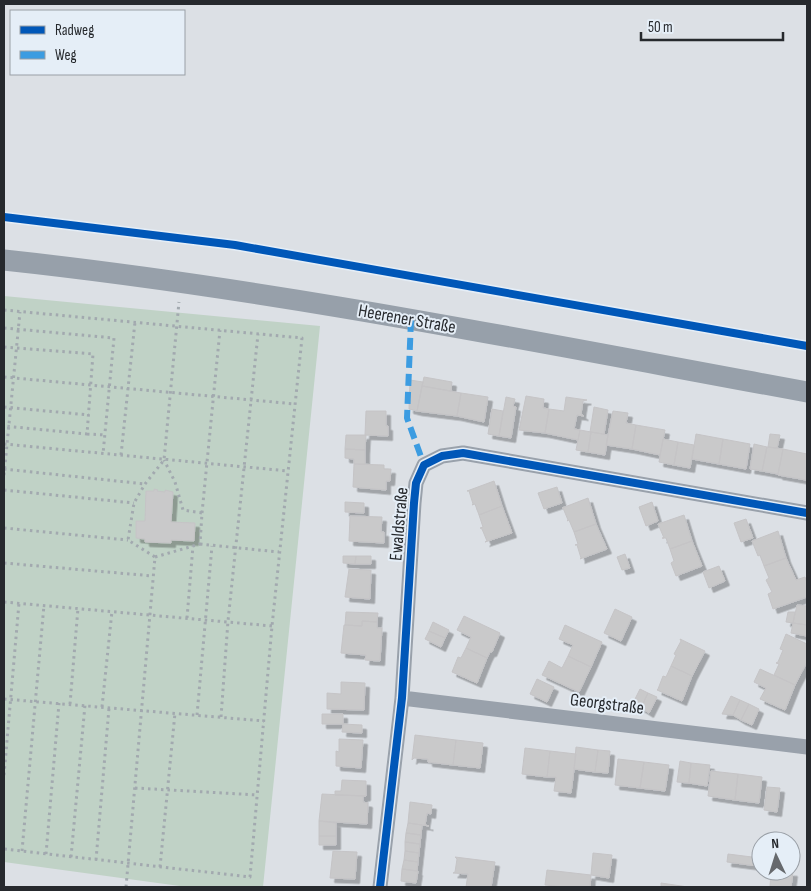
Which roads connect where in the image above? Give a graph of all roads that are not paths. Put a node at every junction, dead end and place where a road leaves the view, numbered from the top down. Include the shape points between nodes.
1 (4, 260) edge
2 (807, 392) edge
3 (807, 513) edge
4 (402, 698) junction
5 (807, 747) edge
6 (380, 887) edge

1 - 2 main road, Heerener Straße via 181,282 420,321
3 - 4 street, Ewaldstraße via 463,453 442,456 424,465 416,483
4 - 5 street, Georgstraße
4 - 6 street, Ewaldstraße

